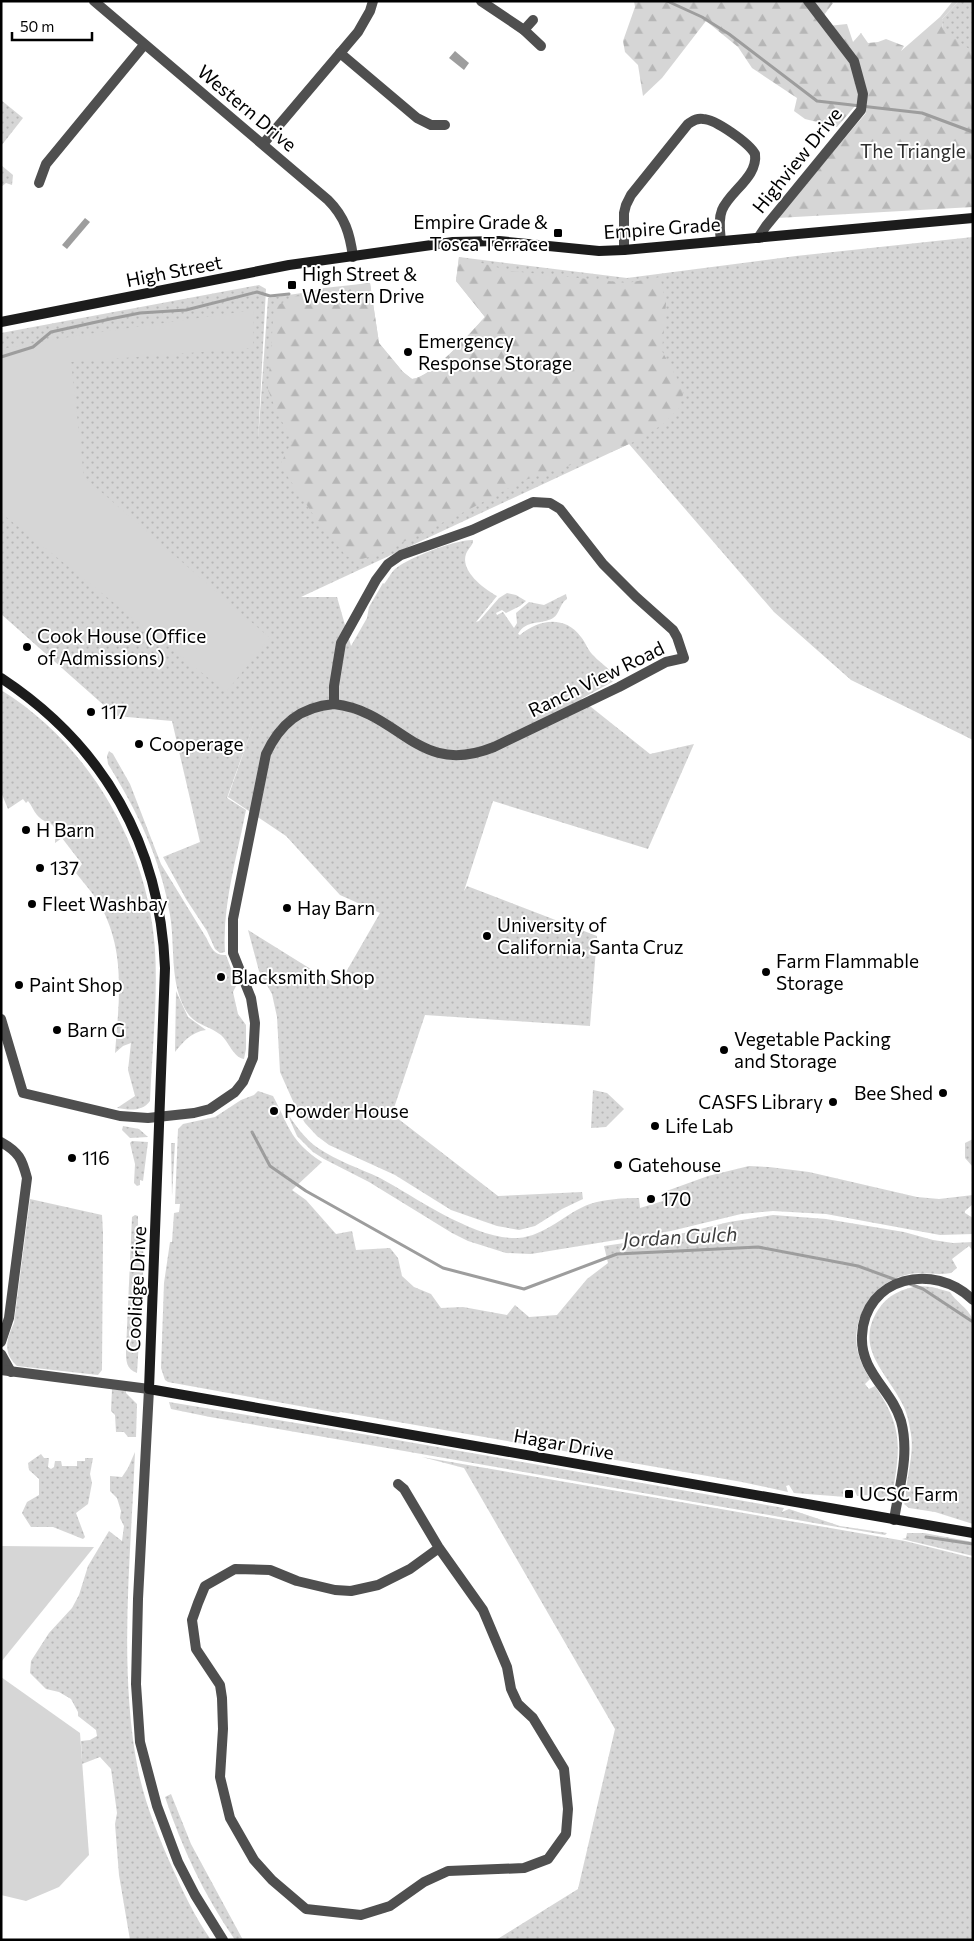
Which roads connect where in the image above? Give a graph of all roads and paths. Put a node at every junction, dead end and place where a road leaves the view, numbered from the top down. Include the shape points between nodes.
1 (94, 1) edge
2 (373, 1) edge
3 (481, 1) edge
4 (808, 1) edge
5 (533, 20) dead end
6 (524, 30) junction
7 (144, 45) junction
8 (541, 46) dead end
9 (340, 53) junction
10 (445, 125) dead end
11 (263, 144) junction
12 (39, 183) dead end
13 (973, 218) edge
14 (758, 238) junction
15 (722, 241) junction
16 (624, 250) junction
17 (353, 257) junction
18 (1, 322) edge
19 (1, 678) edge
20 (334, 704) junction
21 (1, 1020) edge
22 (160, 1117) junction
23 (1, 1142) edge
24 (973, 1300) edge
25 (1, 1342) edge
26 (1, 1354) edge
27 (6, 1371) edge
28 (149, 1389) junction
29 (398, 1484) dead end
30 (894, 1520) junction
31 (973, 1533) edge
32 (439, 1548) junction
33 (223, 1940) edge

1 - 7 street, Western Drive
2 - 9 street via 358,32
3 - 6 street
4 - 14 street, Highview Drive via 854,61 863,94 861,110
5 - 6 street
6 - 8 street
7 - 11 street, Western Drive
7 - 12 street via 46,164
9 - 10 street via 417,118 432,125
9 - 11 street
11 - 17 street, Western Drive via 336,208 349,232
13 - 14 main road, Empire Grade
14 - 15 main road, Empire Grade
15 - 16 main road, Empire Grade
15 - 16 street via 722,210 754,167 755,154 748,144 710,120 696,119 688,124 631,195 624,213
16 - 17 main road, Empire Grade via 599,251 499,241 453,242
17 - 18 main road, High Street via 288,265
19 - 22 main road, Coolidge Drive via 58,721 94,763 109,783 146,857 164,938
20 - 20 street, Ranch View Road via 341,643 388,564 401,555 472,530 533,502 550,502 560,509 598,559 673,630 684,658 666,662 494,746 463,756 426,750 362,710
20 - 22 street, Ranch View Road via 313,709 291,720 274,738 266,754 233,919 234,952 251,998 254,1016 255,1040 249,1070 235,1092 210,1109
21 - 22 street, Ranch View Road via 23,1093 120,1116
22 - 28 main road, Coolidge Drive
23 - 25 street via 22,1159 27,1178 9,1318
24 - 30 street via 952,1284 926,1278 911,1279 896,1283 881,1294 867,1315 862,1350 867,1366 901,1420 904,1438 905,1460
26 - 27 street
27 - 28 street
28 - 30 main road, Hagar Drive
28 - 33 street, Coolidge Drive via 138,1599 136,1684 140,1742 159,1812 178,1862
29 - 32 street
30 - 31 main road, Hagar Drive
32 - 32 street via 483,1610 507,1667 518,1704 533,1718 564,1769 568,1809 566,1834 548,1859 524,1868 448,1871 424,1882 390,1906 361,1915 306,1909 254,1860 230,1818 220,1777 222,1698 220,1685 196,1650 192,1620 198,1603 205,1586 235,1569 270,1570 297,1581 351,1592 378,1585 410,1569

